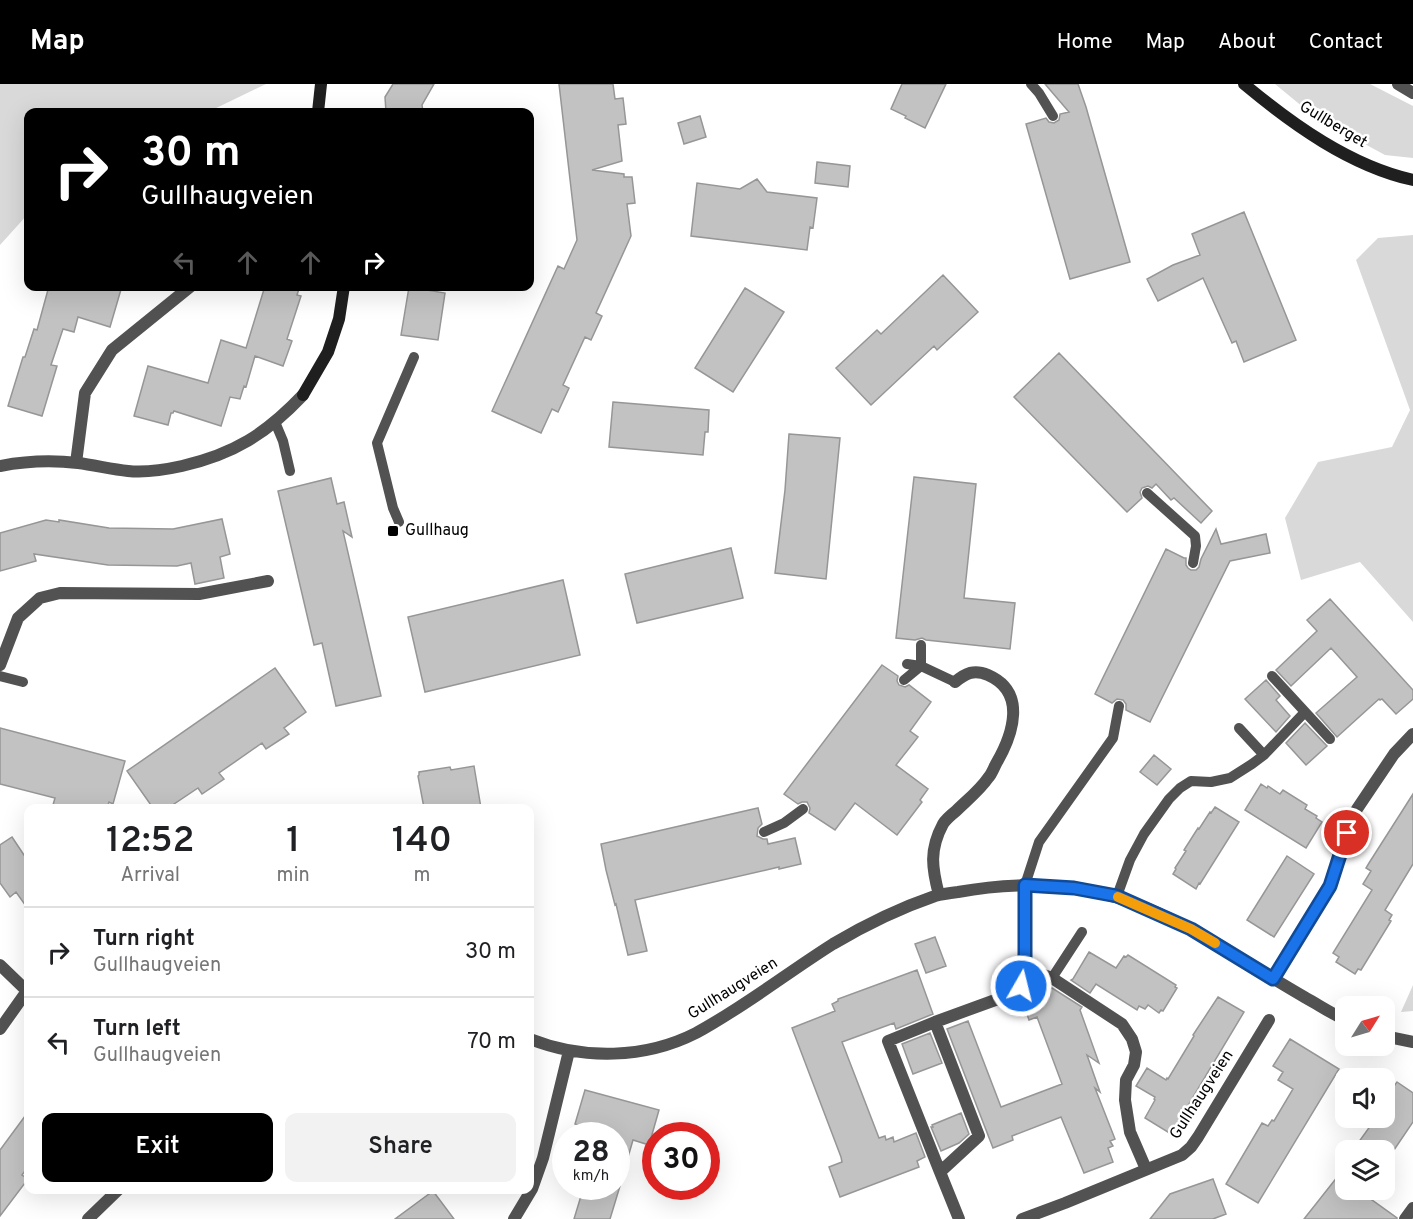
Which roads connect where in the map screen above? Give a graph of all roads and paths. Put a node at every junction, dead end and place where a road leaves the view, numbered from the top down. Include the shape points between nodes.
1 (321, 84) edge
2 (1031, 84) edge
3 (1244, 84) edge
4 (1398, 84) edge
5 (1413, 93) edge
6 (318, 108) edge
7 (1053, 116) dead end
8 (1413, 180) edge
9 (184, 291) edge
10 (343, 291) edge
11 (414, 357) dead end
12 (275, 422) junction
13 (76, 463) junction
14 (0, 466) edge
15 (290, 471) dead end
16 (1147, 493) dead end
17 (399, 522) dead end
18 (1193, 563) dead end
19 (267, 580) dead end
20 (921, 645) dead end
21 (907, 663) dead end
22 (0, 665) edge
23 (921, 666) junction
24 (0, 676) edge
25 (1272, 676) dead end
26 (903, 680) dead end
27 (23, 682) dead end
28 (955, 682) joint
29 (1119, 706) dead end
30 (1305, 712) junction
31 (1239, 728) dead end
32 (1413, 734) edge
33 (1330, 739) dead end
34 (1264, 755) junction
35 (803, 809) dead end
36 (764, 832) dead end
37 (1025, 885) junction
38 (939, 895) junction
39 (1117, 896) junction
40 (1082, 932) dead end
41 (0, 965) edge
42 (1025, 973) junction
43 (1052, 978) junction
44 (1273, 979) junction
45 (24, 987) edge
46 (24, 996) edge
47 (1335, 1014) edge
48 (1269, 1020) dead end
49 (935, 1022) junction
50 (0, 1029) edge
51 (1395, 1038) edge
52 (534, 1040) edge
53 (1413, 1042) edge
54 (569, 1051) junction
55 (1146, 1169) junction
56 (940, 1172) junction
57 (534, 1183) edge
58 (114, 1194) edge
59 (529, 1194) edge
60 (1413, 1209) edge
61 (88, 1219) edge
62 (514, 1219) edge
63 (959, 1219) edge
64 (1022, 1219) edge
65 (1405, 1219) edge

1 - 6 street
2 - 7 lane
3 - 8 street, Gullberget via 1305,130 1357,161
4 - 5 street
9 - 13 street via 112,350 85,393
10 - 12 street via 328,352 303,395
11 - 17 lane via 377,443
12 - 13 street via 238,447 160,471
12 - 15 lane via 284,441
13 - 14 street via 22,462
16 - 18 lane via 1195,536
19 - 22 street via 199,594 60,593 40,598 18,618
20 - 23 lane
21 - 23 lane
23 - 26 lane
23 - 28 lane
24 - 27 lane
25 - 30 lane
28 - 38 street via 965,674 981,672 996,678 1014,704 1013,723 988,779 944,822 933,849 933,873
29 - 37 lane via 1113,738 1039,842
30 - 33 lane
30 - 34 lane
31 - 34 lane
32 - 44 street via 1394,754 1357,809 1330,886
34 - 39 lane via 1230,778 1191,781 1180,788 1144,834
35 - 36 lane
37 - 38 street, Gullhaugveien
37 - 39 street, Gullhaugveien
37 - 42 street
38 - 54 street, Gullhaugveien via 834,944 694,1034 624,1054
39 - 44 street, Gullhaugveien via 1191,929
40 - 43 lane
41 - 45 street
42 - 43 street
42 - 49 street via 1021,986 1009,995
43 - 55 street via 1122,1024 1132,1040 1136,1052 1126,1080 1125,1100 1130,1132
44 - 47 street, Gullhaugveien
46 - 50 street
48 - 55 street, Gullhaugveien via 1191,1147 1182,1155
49 - 56 street via 979,1136
49 - 56 street via 888,1041
51 - 53 street
52 - 54 street, Gullhaugveien
54 - 57 street
55 - 64 street, Gullhaugveien
56 - 63 street
58 - 61 street
59 - 62 street
60 - 65 street

